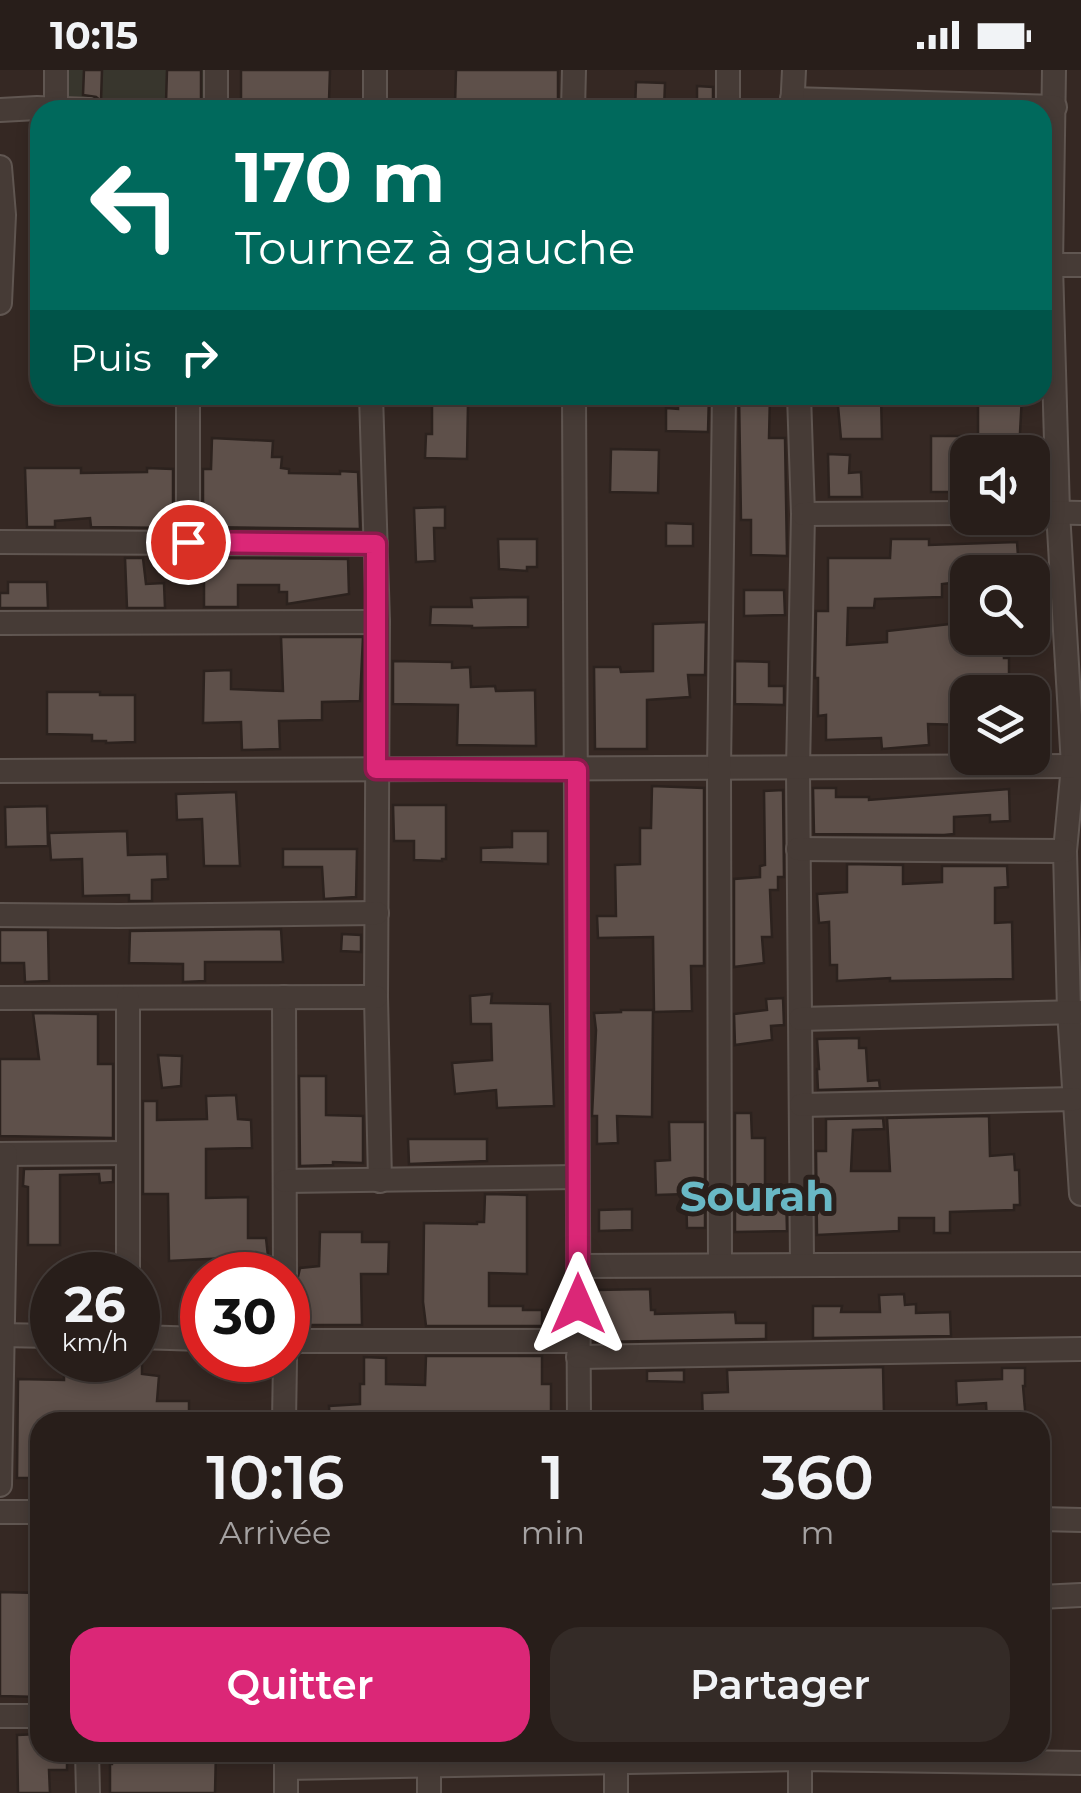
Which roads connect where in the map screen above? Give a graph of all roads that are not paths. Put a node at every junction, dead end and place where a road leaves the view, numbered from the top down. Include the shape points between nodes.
1 (56, 70) edge
2 (216, 70) edge
3 (375, 70) edge
4 (574, 70) edge
5 (728, 70) edge
6 (794, 70) edge
7 (1054, 70) edge
8 (56, 100) edge
9 (216, 100) edge
10 (375, 100) edge
11 (574, 100) edge
12 (728, 100) edge
13 (792, 100) edge
14 (1054, 106) joint
15 (30, 109) edge
16 (0, 110) edge
17 (1052, 151) edge
18 (0, 168) edge
19 (2, 215) edge
20 (1081, 264) edge
21 (1052, 265) edge
22 (0, 302) edge
23 (1052, 384) edge
24 (188, 405) edge
25 (371, 405) edge
26 (574, 405) edge
27 (724, 405) edge
28 (799, 405) edge
29 (950, 512) edge
30 (1070, 512) edge
31 (803, 514) junction
32 (0, 542) edge
33 (188, 542) junction
34 (376, 544) junction
35 (378, 622) junction
36 (0, 623) edge
37 (1077, 766) edge
38 (376, 769) junction
39 (719, 769) junction
40 (798, 769) junction
41 (577, 770) junction
42 (0, 772) edge
43 (798, 849) junction
44 (1065, 852) junction
45 (377, 913) junction
46 (0, 914) edge
47 (376, 996) junction
48 (284, 997) junction
49 (0, 998) edge
50 (128, 998) junction
51 (1075, 1012) edge
52 (800, 1019) junction
53 (1074, 1099) junction
54 (800, 1105) junction
55 (128, 1153) junction
56 (3, 1154) edge
57 (576, 1177) junction
58 (285, 1181) junction
59 (380, 1181) junction
60 (1081, 1194) edge
61 (128, 1252) edge
62 (285, 1252) edge
63 (720, 1264) junction
64 (802, 1264) junction
65 (1081, 1264) edge
66 (578, 1266) junction
67 (1, 1335) edge
68 (30, 1336) edge
69 (310, 1342) edge
70 (1081, 1348) edge
71 (578, 1349) junction
72 (285, 1382) edge
73 (284, 1412) edge
74 (579, 1412) edge
75 (0, 1485) edge
76 (0, 1512) edge
77 (30, 1512) edge
78 (1050, 1518) edge
79 (1081, 1520) edge
80 (1081, 1595) edge
81 (1050, 1596) edge
82 (0, 1716) edge
83 (30, 1716) edge
84 (87, 1762) edge
85 (286, 1762) edge
86 (334, 1762) edge
87 (662, 1762) edge
88 (800, 1762) edge
89 (1041, 1762) edge
90 (1081, 1763) edge
91 (616, 1764) junction
92 (429, 1766) junction
93 (88, 1793) edge
94 (286, 1793) edge
95 (429, 1793) edge
96 (616, 1793) edge
97 (800, 1793) edge

1 - 8 street
2 - 9 street
3 - 10 street
4 - 11 street
5 - 12 street
6 - 13 street
7 - 14 street
14 - 17 street
15 - 16 street
18 - 19 street
19 - 22 street
20 - 21 street
23 - 30 street
24 - 33 street
25 - 34 street
26 - 41 street
27 - 39 street
28 - 31 street
29 - 31 street
30 - 37 street
31 - 40 street
32 - 33 street
33 - 34 street
34 - 35 street
35 - 36 street
35 - 38 street
37 - 40 street
37 - 44 street
38 - 41 street
38 - 42 street
38 - 45 street
39 - 40 street
39 - 41 street
39 - 63 street
40 - 43 street
41 - 57 street
43 - 44 street
43 - 52 street
44 - 51 street
45 - 46 street
45 - 47 street
47 - 48 street
47 - 59 street
48 - 50 street
48 - 58 street
49 - 50 street
50 - 55 street
51 - 52 street
51 - 53 street
52 - 54 street
53 - 54 street
53 - 60 street
54 - 64 street
55 - 56 street
55 - 61 street
56 - 67 street
57 - 59 street
57 - 66 street
58 - 59 street
58 - 62 street
63 - 64 street
63 - 66 street
64 - 65 street
66 - 71 street
67 - 68 street
67 - 75 street
69 - 71 street
70 - 71 street
71 - 74 street
72 - 73 street
76 - 77 street
78 - 79 street
80 - 81 street
82 - 83 street
84 - 93 street
85 - 94 street
86 - 92 street
87 - 91 street
88 - 97 street
89 - 90 street
91 - 92 street
91 - 96 street
92 - 95 street

